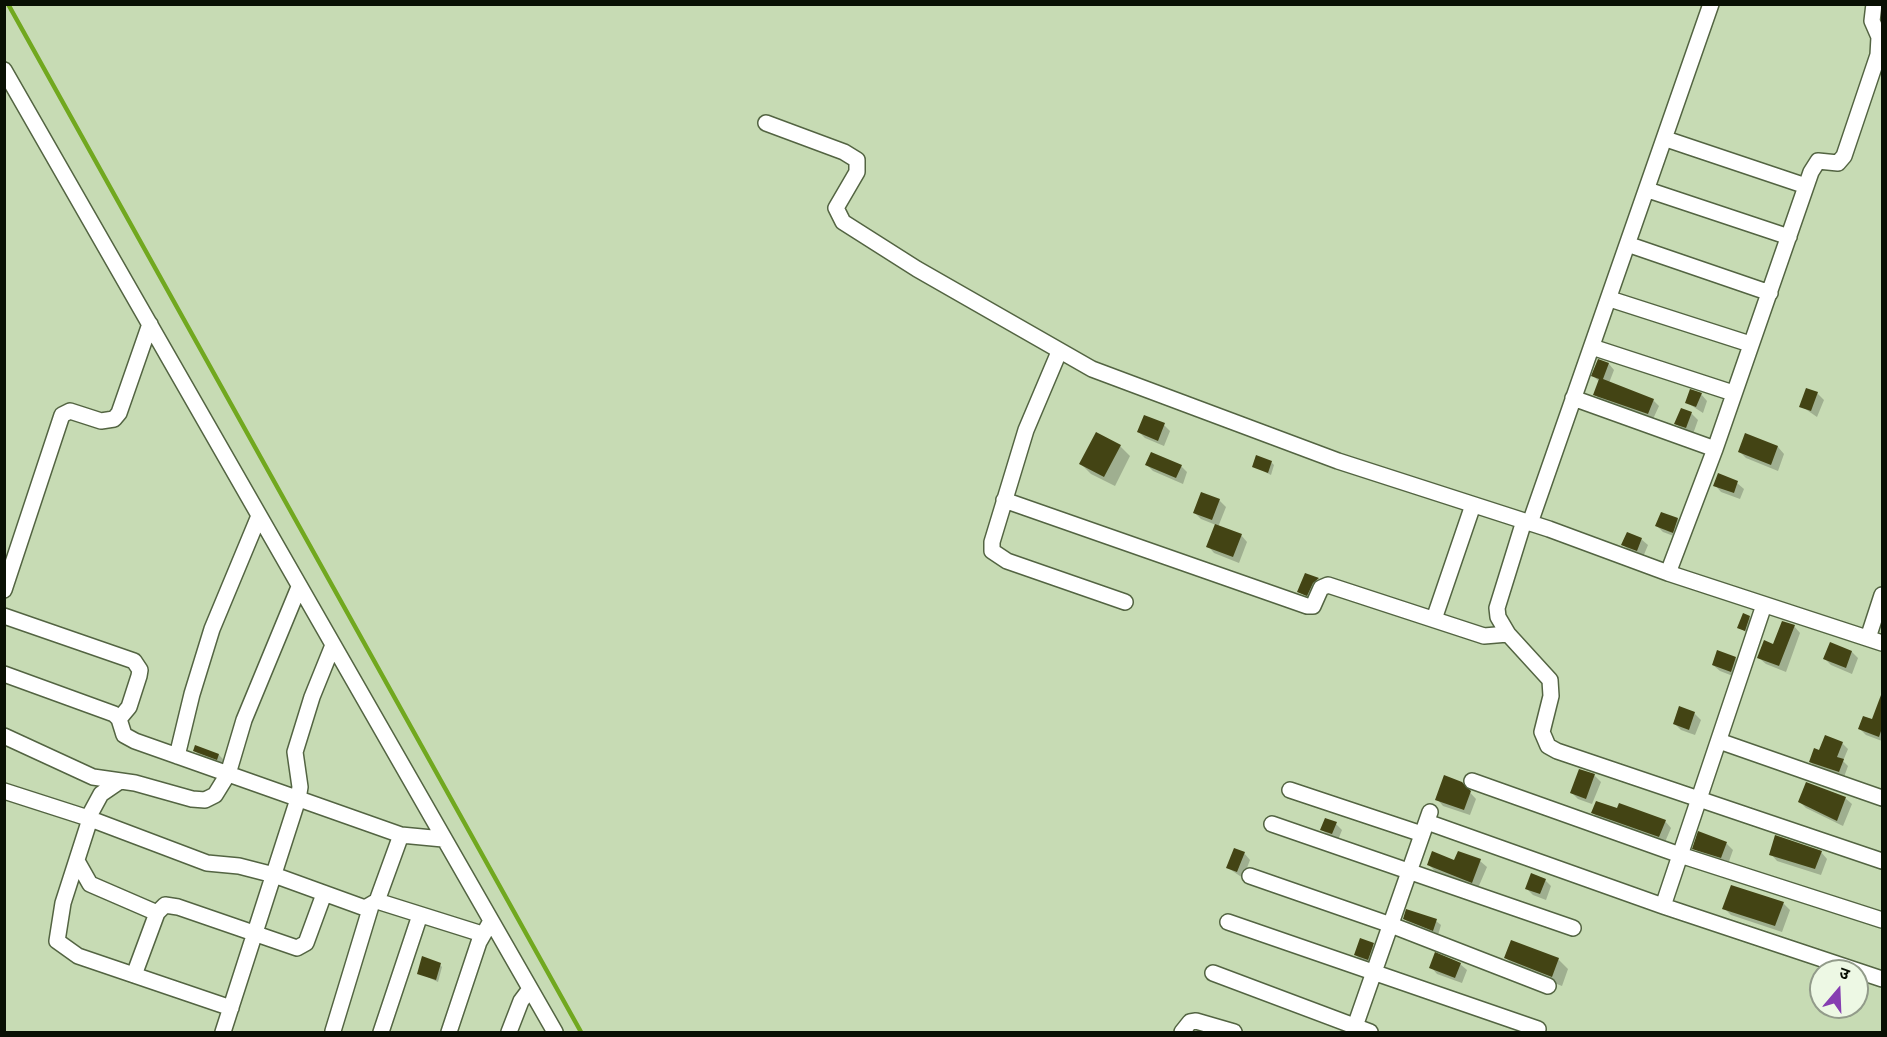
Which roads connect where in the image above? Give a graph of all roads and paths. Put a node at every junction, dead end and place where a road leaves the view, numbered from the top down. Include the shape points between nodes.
1 (1712, 4) edge
2 (1874, 4) edge
3 (4, 70) edge
4 (766, 123) dead end
5 (1666, 139) junction
6 (1806, 186) junction
7 (1648, 190) junction
8 (1790, 237) junction
9 (1629, 245) junction
10 (1770, 293) junction
11 (1610, 299) junction
12 (150, 324) junction
13 (1750, 344) junction
14 (1592, 347) junction
15 (1059, 352) junction
16 (1733, 393) junction
17 (1573, 398) junction
18 (1715, 448) junction
19 (1004, 500) junction
20 (1473, 505) junction
21 (259, 516) junction
22 (1527, 522) junction
23 (1668, 573) junction
24 (299, 587) junction
25 (4, 590) edge
26 (1882, 595) edge
27 (1125, 602) dead end
28 (1764, 605) junction
29 (4, 616) edge
30 (1434, 619) junction
31 (1508, 634) junction
32 (1875, 641) edge
33 (333, 645) junction
34 (4, 674) edge
35 (119, 719) junction
36 (4, 736) edge
37 (1719, 741) junction
38 (177, 756) junction
39 (228, 774) junction
40 (120, 781) junction
41 (1472, 781) dead end
42 (1290, 790) dead end
43 (4, 791) edge
44 (1882, 798) edge
45 (298, 799) junction
46 (1698, 799) junction
47 (89, 819) junction
48 (1426, 823) junction
49 (1272, 824) dead end
50 (400, 835) junction
51 (443, 839) junction
52 (1680, 855) junction
53 (77, 861) junction
54 (1882, 861) edge
55 (1410, 873) junction
56 (274, 875) junction
57 (1250, 876) dead end
58 (324, 894) junction
59 (374, 904) junction
60 (1663, 906) junction
61 (157, 913) junction
62 (420, 915) junction
63 (1882, 920) edge
64 (1228, 922) dead end
65 (1391, 925) junction
66 (487, 927) junction
67 (1574, 928) dead end
68 (255, 935) junction
69 (1213, 973) dead end
70 (1374, 974) junction
71 (134, 975) junction
72 (1882, 979) edge
73 (1548, 986) dead end
74 (530, 989) junction
75 (231, 1008) junction
76 (1538, 1029) dead end
77 (1354, 1030) edge
78 (333, 1031) dead end
79 (223, 1032) edge
80 (381, 1032) edge
81 (449, 1032) edge
82 (509, 1032) edge
83 (555, 1032) edge
84 (1182, 1032) edge
85 (1234, 1032) edge
86 (1370, 1032) edge

1 - 5 street
2 - 6 street via 1872,21 1879,37 1878,55 1844,156 1839,162 1815,163
3 - 12 street
4 - 15 street via 857,160 857,172 836,208 843,222
5 - 6 street
5 - 7 street
6 - 8 street
7 - 8 street
7 - 9 street
8 - 10 street
9 - 10 street
9 - 11 street
10 - 13 street
11 - 13 street
11 - 14 street
12 - 21 street
12 - 25 street via 114,419 101,421 70,411 62,415
13 - 16 street
14 - 16 street
14 - 17 street
15 - 19 street via 1026,430
15 - 20 street via 1135,388
16 - 18 street
17 - 18 street
17 - 22 street
18 - 23 street
19 - 27 street via 992,542 995,555
19 - 30 street via 1307,606 1313,606 1322,588 1328,585
20 - 22 street
20 - 30 street
21 - 24 street
21 - 38 street via 212,629
22 - 23 street
22 - 31 street via 1497,608 1500,626
23 - 28 street
24 - 33 street
24 - 39 street via 244,720
26 - 32 street
28 - 32 street
28 - 37 street
29 - 35 street via 134,661 139,676 129,707
30 - 31 street via 1484,636
31 - 46 street via 1550,680 1551,696 1542,732 1548,746
33 - 45 street via 298,740
33 - 51 street
34 - 35 street via 109,711
35 - 38 street via 126,737
36 - 40 street via 93,777
37 - 44 street
37 - 46 street
38 - 39 street
39 - 40 street via 215,795 206,800 178,797
39 - 45 street
40 - 47 street via 101,794
41 - 52 street
42 - 48 street
43 - 47 street
45 - 50 street
45 - 56 street
46 - 52 street
46 - 54 street
47 - 53 street
47 - 56 street via 207,863
48 - 55 street
48 - 60 street
49 - 55 street
50 - 51 street
50 - 59 street
51 - 66 street
52 - 60 street
52 - 63 street
53 - 61 street via 90,884
53 - 71 street via 60,913 57,941 78,956
55 - 65 street
55 - 67 street
56 - 58 street
56 - 68 street
57 - 65 street
58 - 59 street via 358,907
58 - 68 street via 302,947
59 - 62 street
59 - 78 street
60 - 72 street
61 - 68 street via 170,904
61 - 71 street
62 - 66 street
62 - 80 street
64 - 70 street
65 - 70 street
65 - 73 street
66 - 74 street
66 - 81 street
68 - 75 street
69 - 77 street
70 - 76 street
70 - 77 street
71 - 75 street
74 - 82 street
74 - 83 street
75 - 79 street
77 - 86 street
84 - 85 street via 1196,1021

